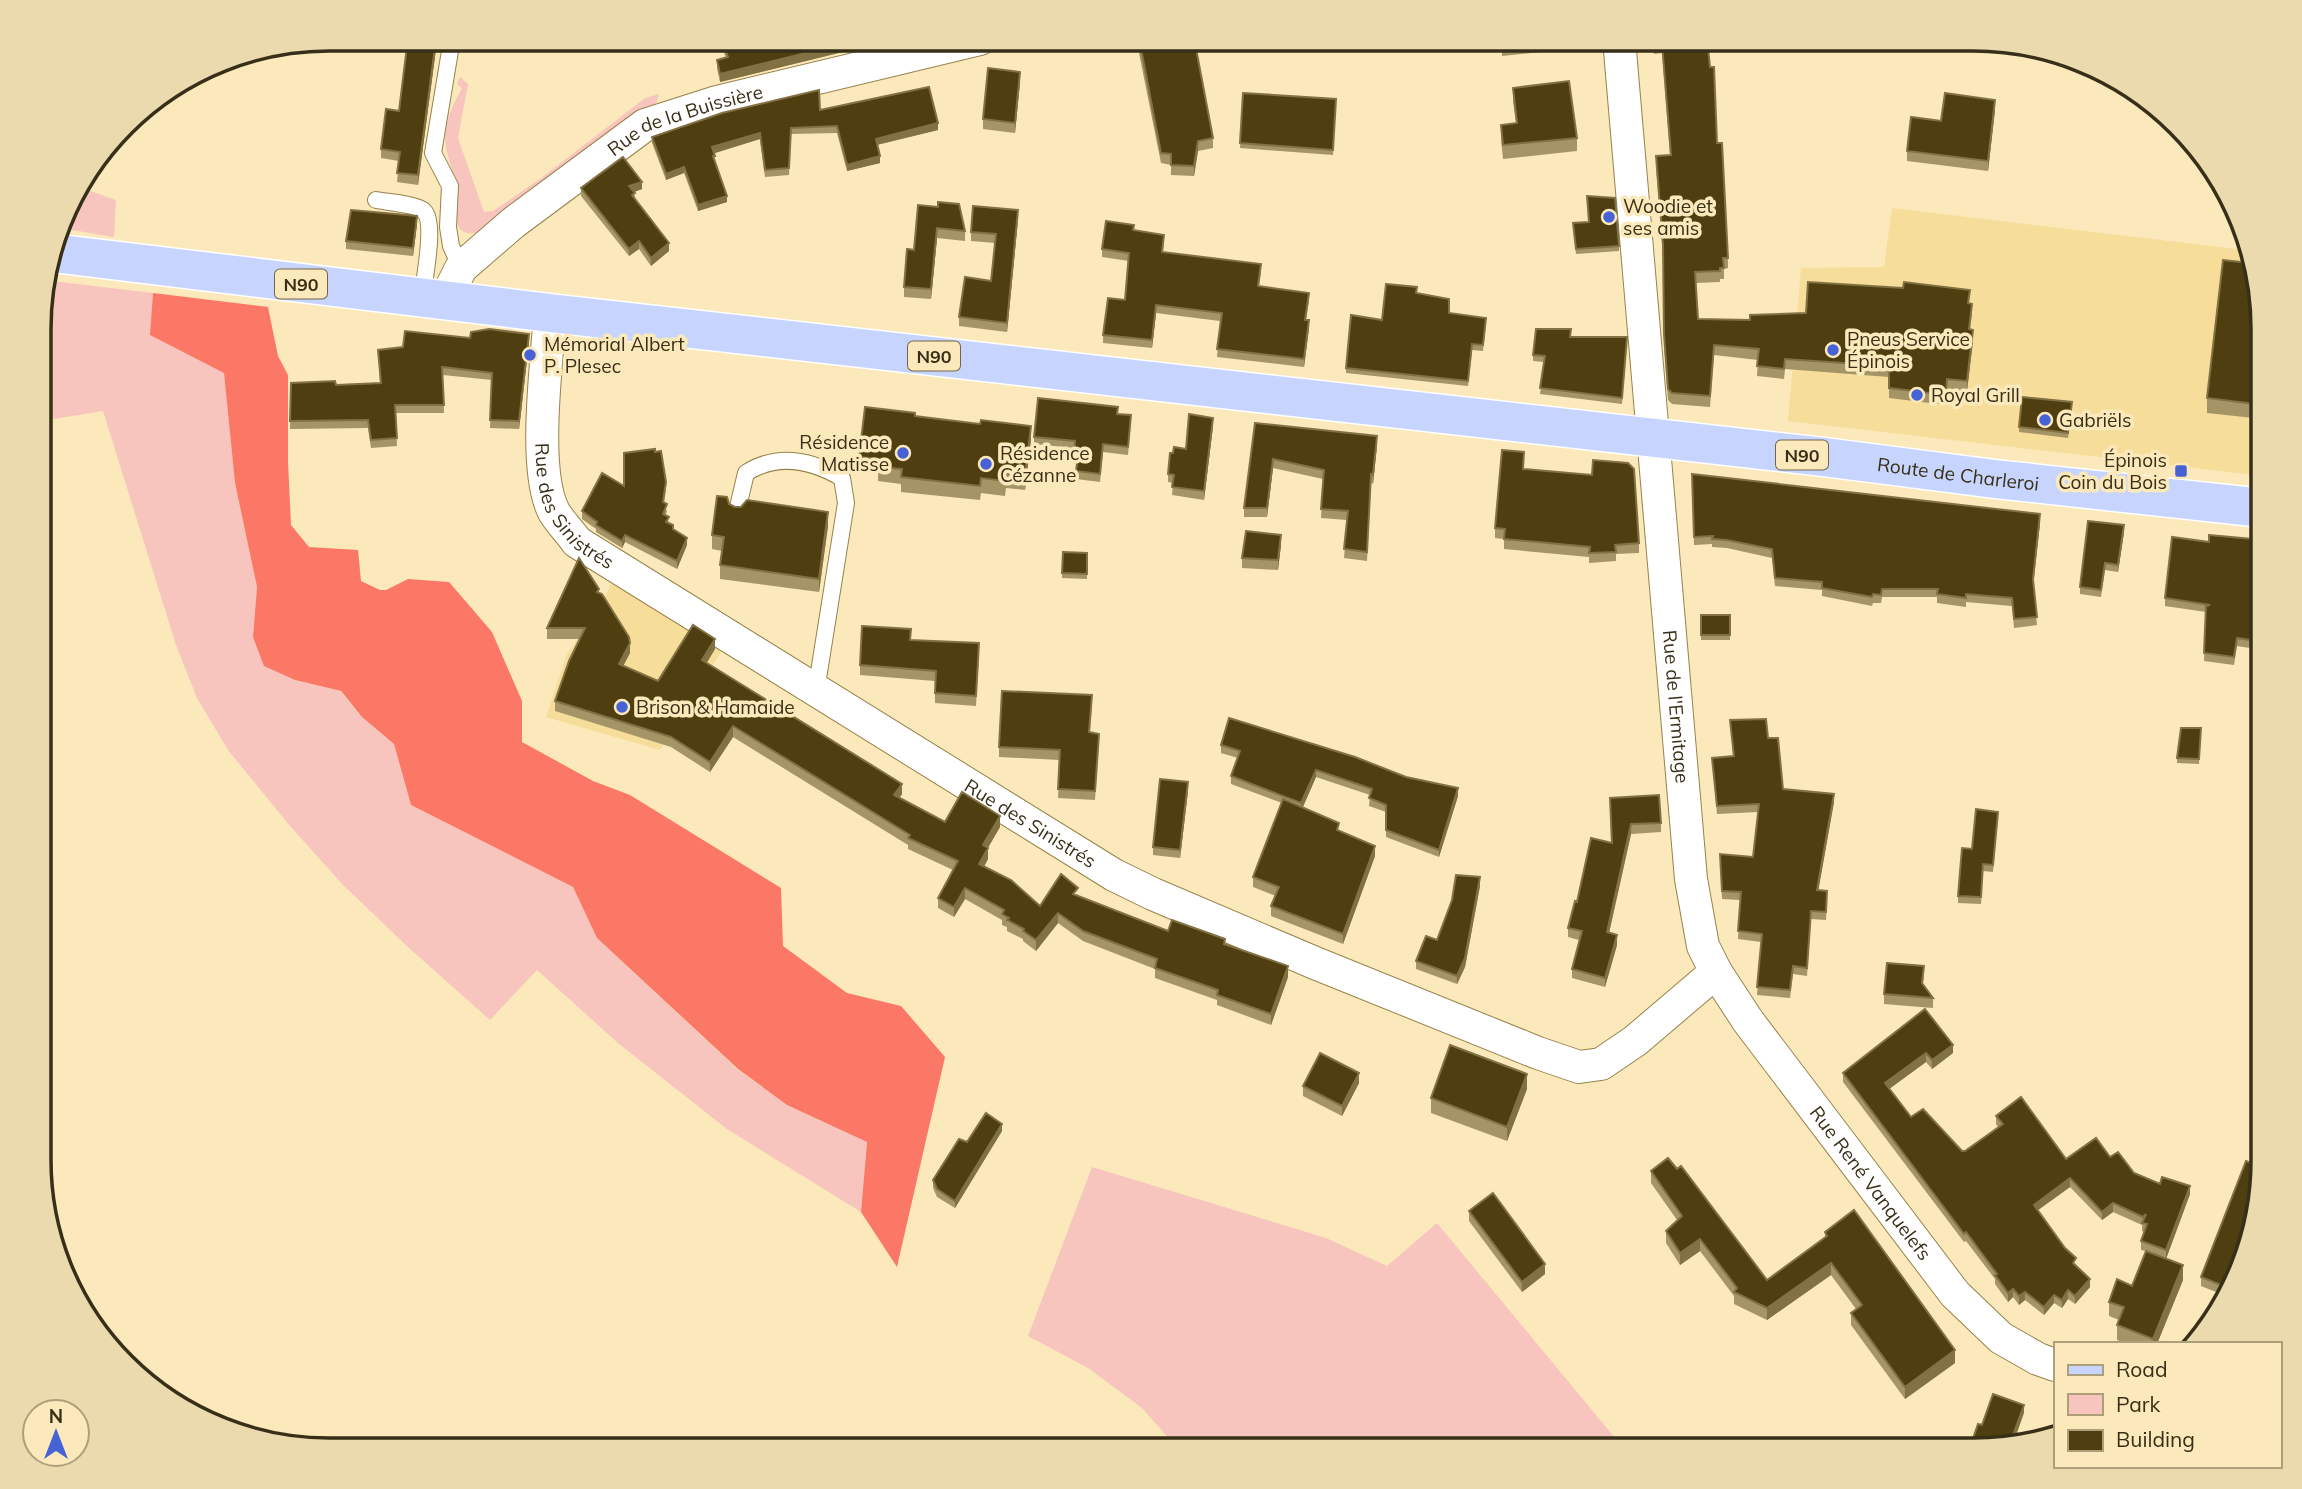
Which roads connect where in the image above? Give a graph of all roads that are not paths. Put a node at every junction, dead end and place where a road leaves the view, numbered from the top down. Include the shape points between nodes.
1 (450, 51) edge
2 (927, 51) edge
3 (1620, 51) edge
4 (376, 200) dead end
5 (61, 254) edge
6 (443, 289) junction
7 (550, 313) junction
8 (1655, 438) junction
9 (2251, 507) edge
10 (737, 511) edge
11 (816, 691) junction
12 (1716, 972) junction
13 (2054, 1365) edge

1 - 6 lane via 433,153 450,186 451,246
2 - 6 street, Rue de la Buissière via 717,102 645,125 513,223
3 - 8 street, Rue de l'Ermitage
4 - 6 lane via 424,211
5 - 6 main road, N90
6 - 7 main road, N90
7 - 8 main road, N90
7 - 11 street, Rue des Sinistrés via 542,458 554,512 577,542
8 - 9 main road, Route de Charleroi / N90
8 - 12 street, Rue de l'Ermitage via 1691,879 1703,946
10 - 11 lane via 746,473 761,464 796,462 823,467 842,478 846,503
11 - 12 street, Rue des Sinistrés via 1104,869 1153,894 1579,1067 1601,1064 1635,1041
12 - 13 street, Rue René Vanquelefs via 1748,1021 1955,1294 2001,1338

